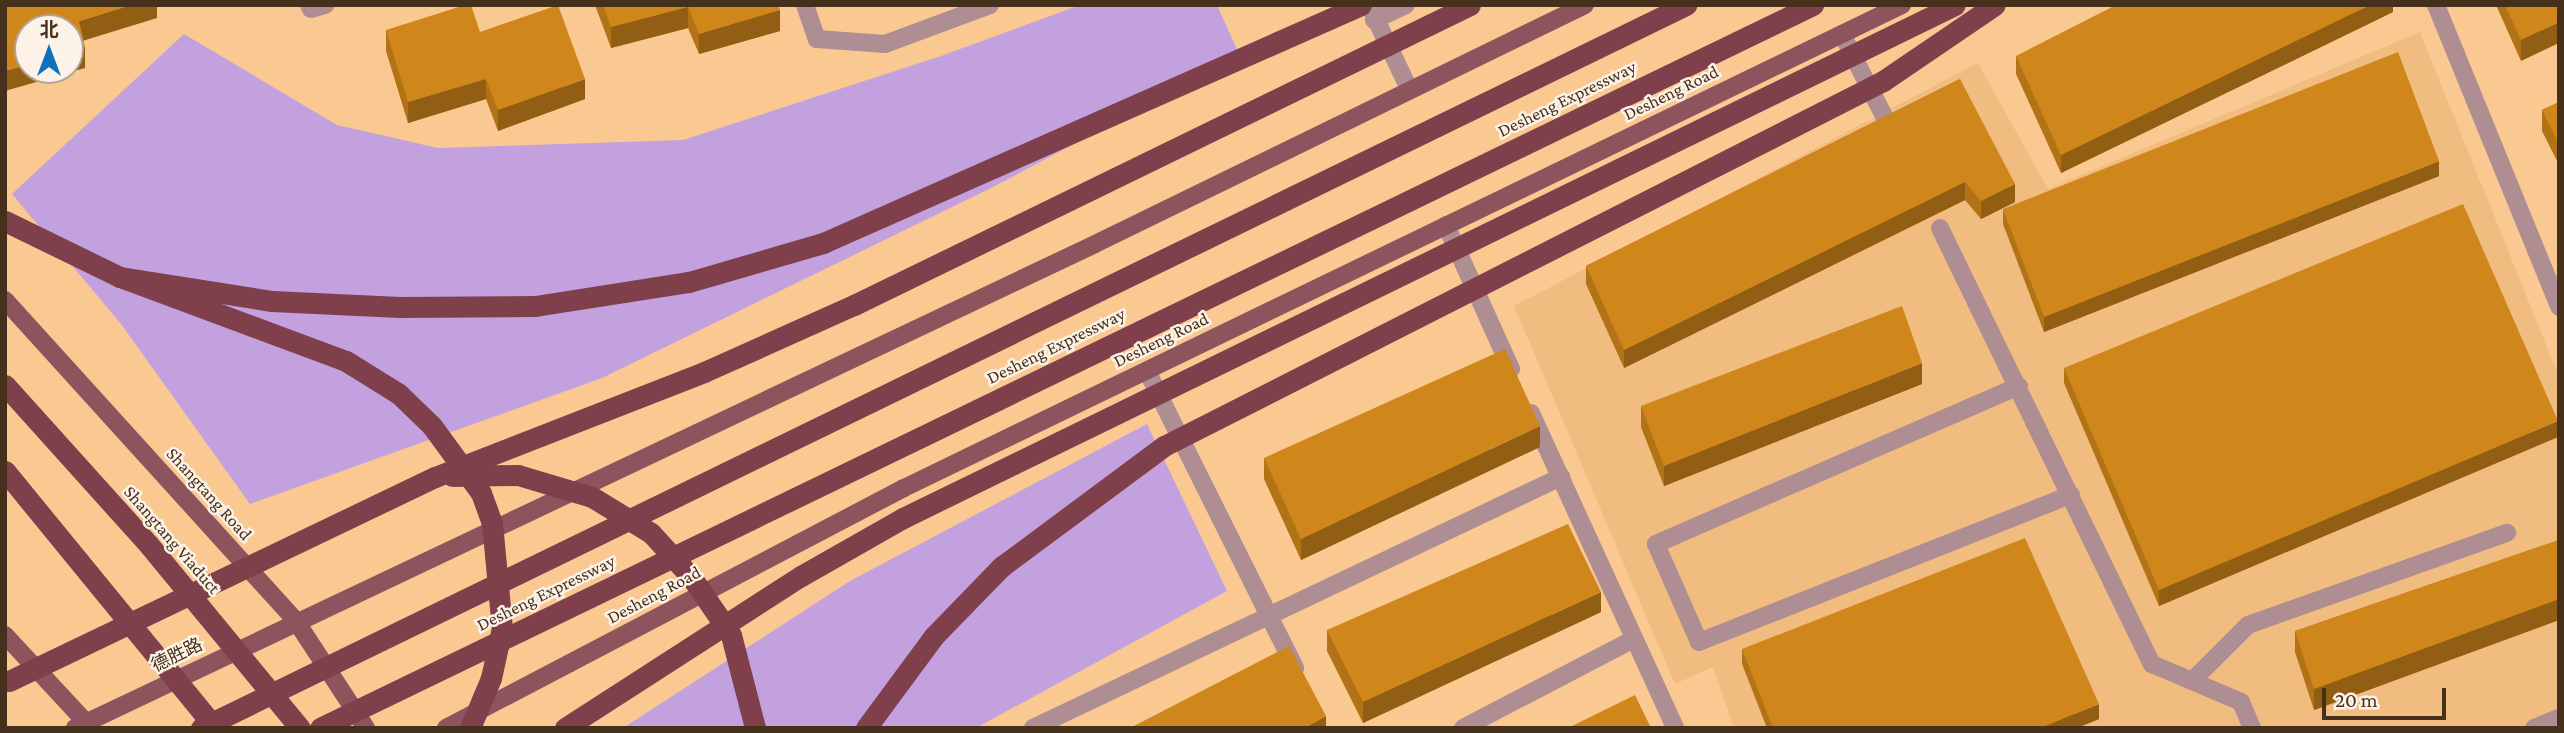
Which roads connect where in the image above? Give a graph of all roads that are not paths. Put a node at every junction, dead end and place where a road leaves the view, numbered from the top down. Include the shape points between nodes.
1 (309, 5) edge
2 (325, 5) edge
3 (805, 5) edge
4 (990, 5) edge
5 (1406, 5) edge
6 (1470, 5) edge
7 (1585, 5) edge
8 (1686, 5) edge
9 (1813, 5) edge
10 (1902, 5) edge
11 (1955, 5) edge
12 (1995, 5) edge
13 (2436, 5) edge
14 (1368, 10) edge
15 (1842, 34) junction
16 (1409, 89) junction
17 (1886, 120) edge
18 (5, 221) edge
19 (1446, 225) junction
20 (1940, 228) dead end
21 (120, 277) junction
22 (5, 300) edge
23 (2559, 307) edge
24 (1147, 371) junction
25 (5, 385) edge
26 (2019, 386) junction
27 (5, 471) edge
28 (435, 477) junction
29 (1561, 477) junction
30 (2071, 495) junction
31 (2507, 533) dead end
32 (1269, 615) junction
33 (296, 621) junction
34 (5, 635) edge
35 (1634, 639) junction
36 (2193, 680) junction
37 (6, 683) edge
38 (1306, 690) edge
39 (2559, 718) edge
40 (84, 726) edge
41 (201, 728) edge
42 (215, 728) edge
43 (300, 728) edge
44 (320, 728) edge
45 (366, 728) edge
46 (446, 728) edge
47 (470, 728) edge
48 (565, 728) edge
49 (755, 728) edge
50 (866, 728) edge
51 (1033, 728) edge
52 (1463, 728) edge
53 (1675, 728) edge
54 (2252, 728) edge
55 (2534, 728) edge

1 - 2 street via 311,9
3 - 4 street via 817,39 885,44
5 - 14 street
6 - 28 highway, bridge via 854,305 692,377
7 - 16 main road
8 - 41 highway, Desheng Expressway, bridge
9 - 44 highway, Desheng Expressway, bridge
10 - 15 main road, Desheng Road
11 - 48 highway, bridge via 903,518 801,576
12 - 50 highway, bridge via 1883,81 1164,446 1001,567 934,636
13 - 23 street
14 - 16 street
14 - 21 highway via 823,243 689,282 535,306 400,307 272,301
15 - 17 street
15 - 19 main road, Desheng Road
16 - 33 main road via 1095,244
18 - 21 highway
19 - 24 main road, Desheng Road
19 - 29 street
20 - 26 street
21 - 47 highway, bridge via 346,361 399,394 432,426 481,493 499,557 502,628 491,678
22 - 33 main road, Shangtang Road
24 - 32 street
24 - 46 main road, Desheng Road via 904,488
25 - 43 highway, Shangtang Viaduct, bridge via 149,545
26 - 30 street
26 - 30 street via 1656,544 1699,642
27 - 42 highway, bridge
28 - 37 highway, bridge
28 - 49 highway, bridge via 518,475 592,497 651,533 692,578 732,635
29 - 32 street
29 - 35 street
30 - 36 street via 2152,664
31 - 36 street via 2248,625
32 - 38 street
32 - 51 street
33 - 40 main road, 德胜路
33 - 45 main road, Shangtang Road
34 - 40 main road
35 - 52 street
35 - 53 street
36 - 54 street via 2241,702
39 - 55 street

